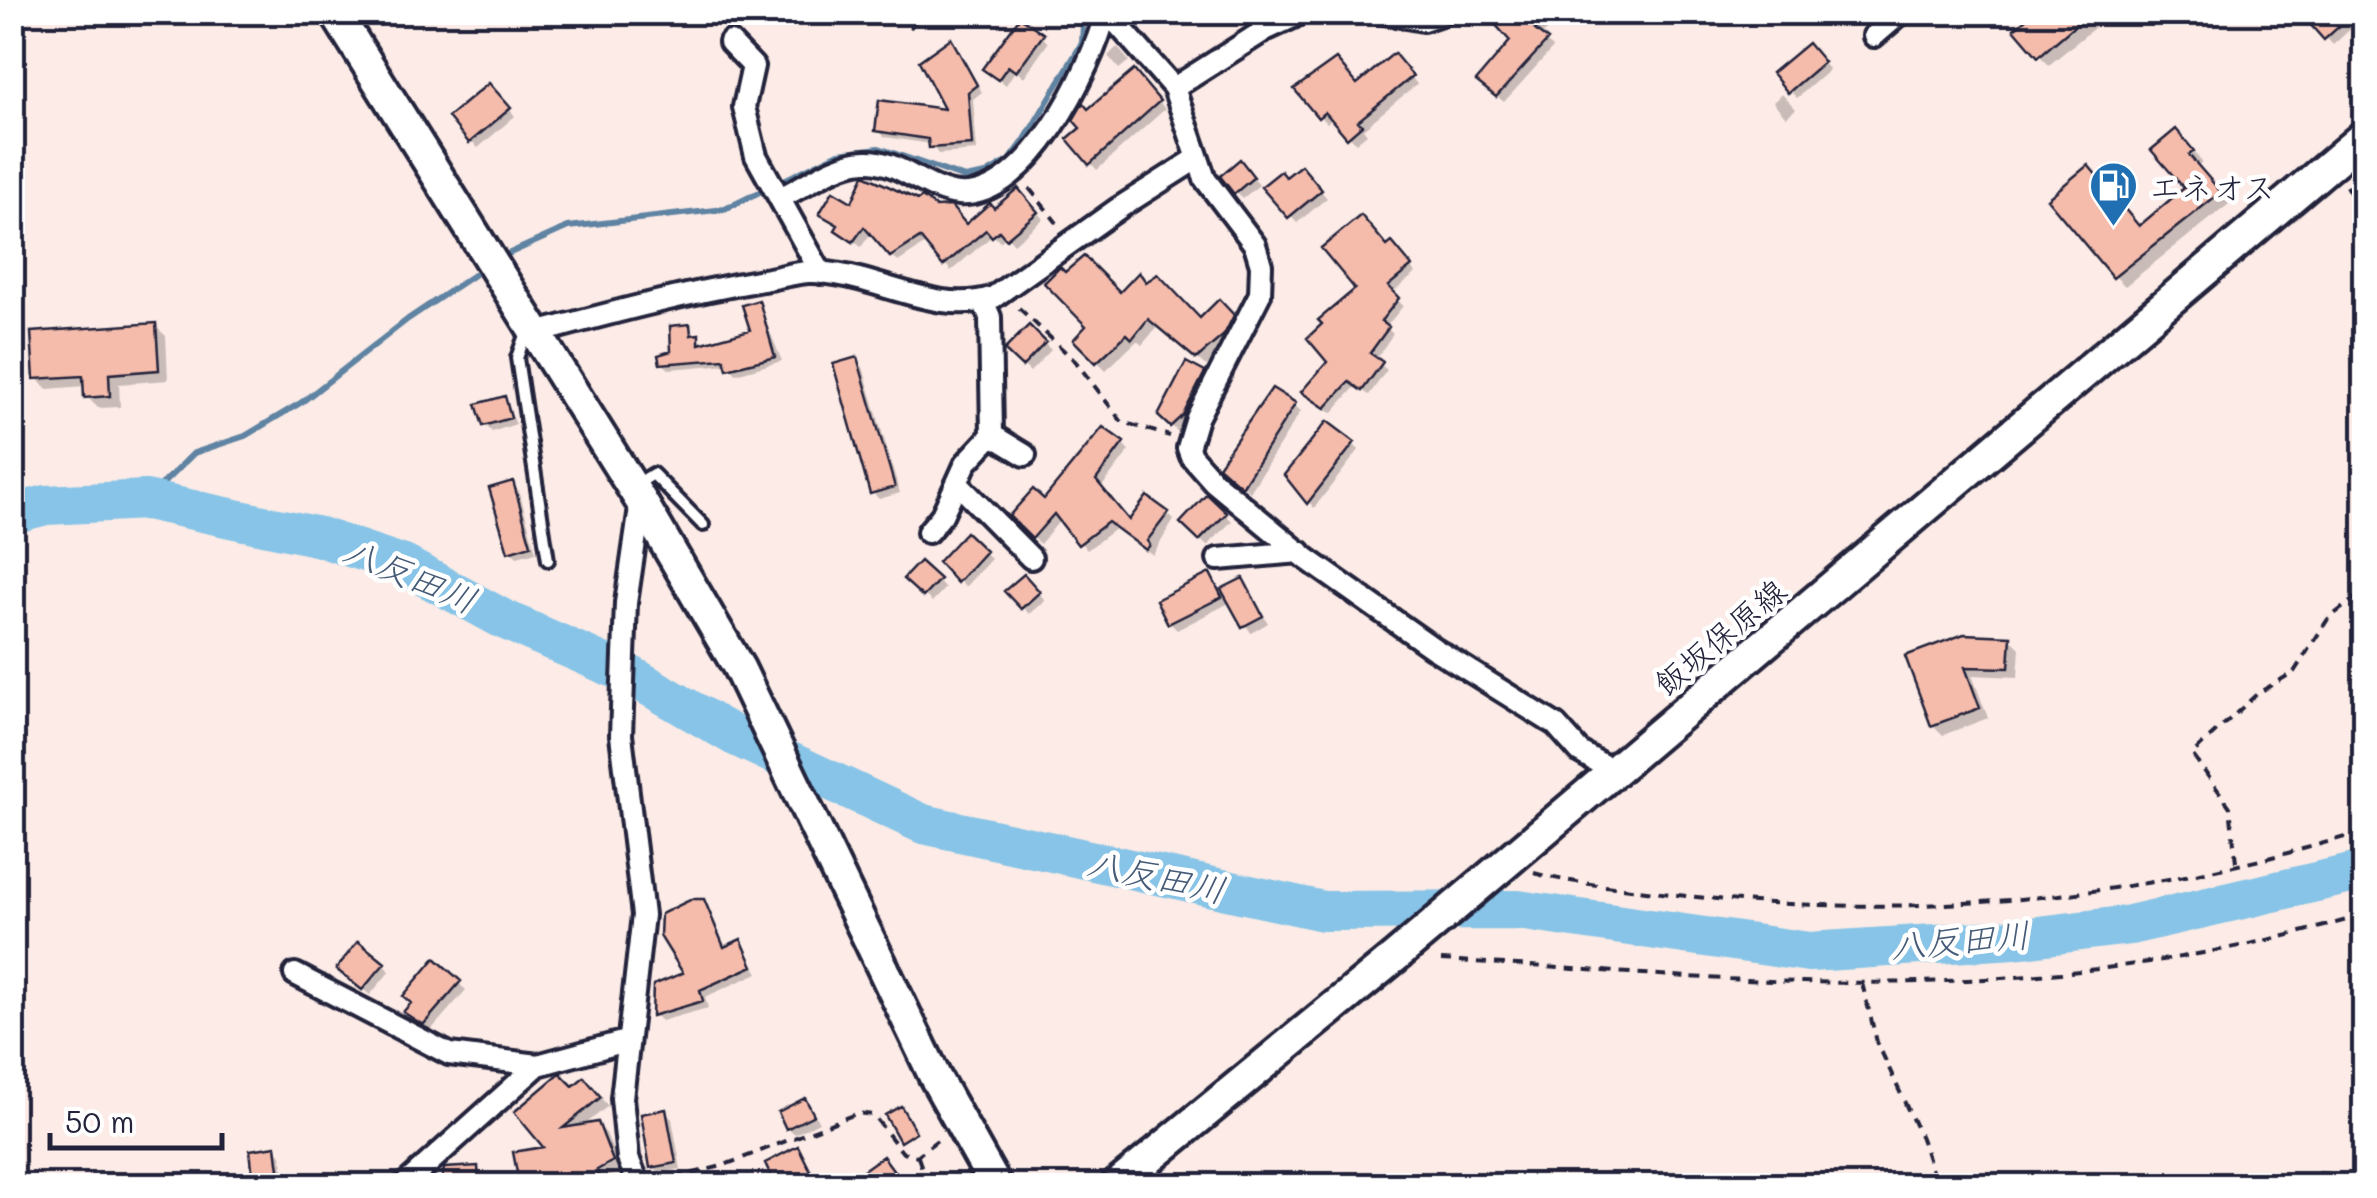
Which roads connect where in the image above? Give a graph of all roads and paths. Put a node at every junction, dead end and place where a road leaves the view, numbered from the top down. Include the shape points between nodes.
1 (335, 12) edge
2 (923, 12) edge
3 (1107, 12) edge
4 (1304, 12) edge
5 (1379, 12) edge
6 (1446, 12) edge
7 (1902, 12) edge
8 (910, 28) dead end
9 (1874, 36) dead end
10 (730, 42) dead end
11 (1174, 88) junction
12 (2364, 136) edge
13 (1196, 158) junction
14 (2332, 163) junction
15 (1016, 172) junction
16 (774, 188) junction
17 (2364, 216) edge
18 (1072, 242) junction
19 (821, 273) junction
20 (1004, 291) junction
21 (983, 301) junction
22 (533, 334) junction
23 (992, 435) junction
24 (1190, 440) junction
25 (1026, 455) dead end
26 (957, 483) junction
27 (637, 494) junction
28 (704, 525) dead end
29 (928, 532) dead end
30 (1300, 552) junction
31 (1030, 558) dead end
32 (1218, 559) dead end
33 (548, 560) dead end
34 (2364, 591) edge
35 (1613, 772) junction
36 (2364, 830) edge
37 (2236, 862) junction
38 (1502, 865) junction
39 (2364, 915) edge
40 (1441, 960) dead end
41 (295, 974) dead end
42 (1862, 982) junction
43 (626, 1041) junction
44 (538, 1065) junction
45 (960, 1121) junction
46 (917, 1156) junction
47 (2364, 1176) edge
48 (403, 1186) edge
49 (641, 1186) edge
50 (928, 1186) edge
51 (996, 1186) edge
52 (1116, 1186) edge
53 (1937, 1186) edge
54 (2266, 1186) edge

1 - 22 main road
2 - 8 path
3 - 11 street
3 - 15 street via 1097,50
4 - 11 street
5 - 6 street via 1423,20
7 - 9 street
10 - 16 street via 753,66 744,108 756,156
11 - 13 street
12 - 14 main road, 飯坂保原線
13 - 18 street
13 - 24 street via 1216,196 1256,245 1262,281
14 - 17 path
14 - 35 main road, 飯坂保原線
15 - 16 street via 961,194 865,161
15 - 18 path
16 - 19 street
18 - 20 street
19 - 21 street via 948,302
19 - 22 street via 697,290
20 - 21 street
20 - 24 path via 1076,362 1122,422
21 - 23 street via 990,317
22 - 27 main road
22 - 33 lane via 517,358
23 - 25 street
23 - 26 street
24 - 30 street via 1191,456 1214,482
26 - 29 street
26 - 31 street
27 - 28 lane via 654,474
27 - 43 street via 621,735 643,916
27 - 45 main road via 738,668
30 - 32 street
30 - 35 street via 1433,648 1556,725 1580,752
34 - 37 path via 2328,619 2294,672 2258,693 2192,754 2230,808
35 - 38 main road, 飯坂保原線
36 - 37 path
37 - 38 path via 2097,890 1865,903 1698,898 1548,878
38 - 52 main road, 飯坂保原線
39 - 42 path via 2124,965
40 - 42 path
41 - 44 street via 449,1054
42 - 53 path via 1892,1081
43 - 44 street
43 - 49 street via 622,1124
44 - 48 street
45 - 46 path
45 - 51 main road
46 - 49 path via 904,1153 873,1115 858,1113 722,1166
46 - 50 path
47 - 54 path via 2315,1172

